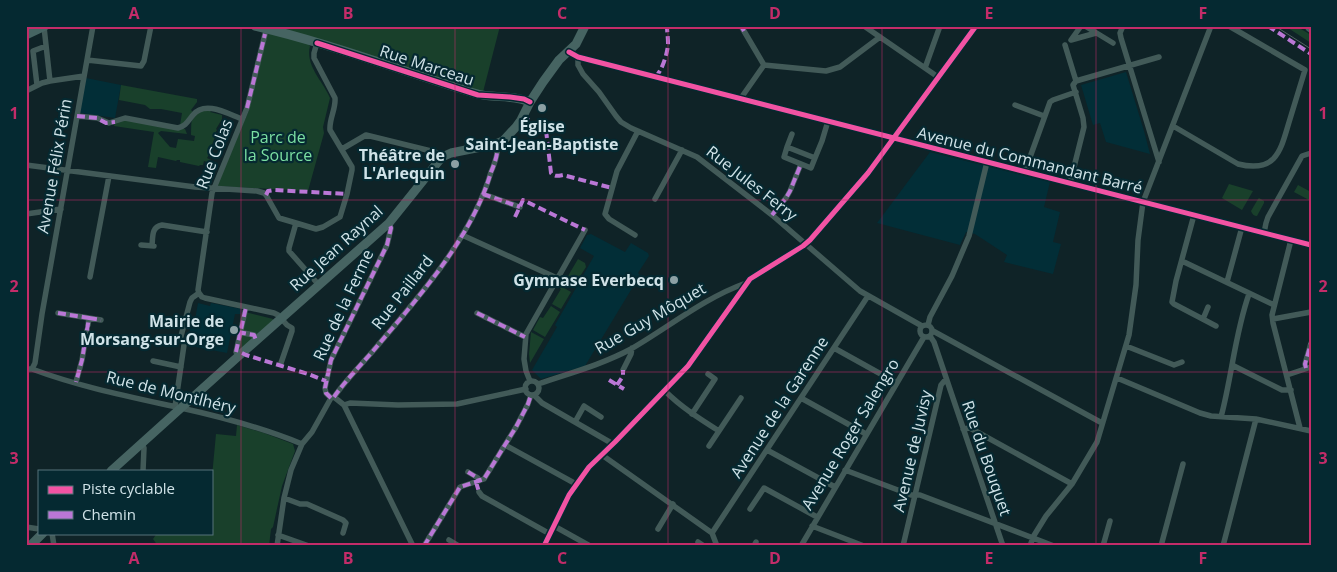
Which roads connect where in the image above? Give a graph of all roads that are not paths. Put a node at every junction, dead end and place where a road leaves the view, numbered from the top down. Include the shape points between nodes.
1 (45, 26) edge
2 (93, 26) edge
3 (150, 26) edge
4 (255, 26) edge
5 (585, 26) edge
6 (864, 26) edge
7 (940, 26) edge
8 (976, 26) edge
9 (1081, 26) edge
10 (1085, 26) edge
11 (1211, 26) edge
12 (1229, 26) edge
13 (1122, 27) edge
14 (744, 28) edge
15 (1096, 33) junction
16 (265, 34) dead end
17 (26, 35) edge
18 (880, 37) junction
19 (317, 43) junction
20 (1113, 43) junction
21 (1065, 44) dead end
22 (46, 46) junction
23 (1125, 50) junction
24 (569, 52) junction
25 (578, 57) junction
26 (1159, 58) dead end
27 (86, 60) junction
28 (764, 65) junction
29 (1129, 66) junction
30 (925, 68) junction
31 (1304, 70) junction
32 (1311, 74) edge
33 (84, 76) junction
34 (938, 77) junction
35 (50, 81) junction
36 (1076, 81) junction
37 (37, 85) junction
38 (26, 92) edge
39 (1076, 92) junction
40 (740, 98) junction
41 (530, 102) junction
42 (1015, 105) dead end
43 (77, 116) junction
44 (1044, 116) junction
45 (242, 119) junction
46 (828, 121) junction
47 (1173, 126) junction
48 (638, 131) junction
49 (792, 134) dead end
50 (894, 138) junction
51 (492, 145) junction
52 (787, 147) junction
53 (342, 150) junction
54 (682, 150) junction
55 (1311, 153) edge
56 (442, 157) junction
57 (815, 158) junction
58 (987, 162) junction
59 (1159, 162) junction
60 (801, 164) junction
61 (26, 165) edge
62 (68, 170) junction
63 (1025, 171) junction
64 (109, 176) junction
65 (1070, 183) junction
66 (214, 189) junction
67 (483, 194) junction
68 (655, 199) dead end
69 (1144, 202) junction
70 (608, 203) junction
71 (615, 205) dead end
72 (520, 207) dead end
73 (61, 209) junction
74 (26, 214) edge
75 (772, 215) junction
76 (1194, 215) junction
77 (296, 223) junction
78 (388, 223) junction
79 (1242, 227) junction
80 (585, 230) dead end
81 (207, 232) junction
82 (1264, 233) junction
83 (462, 235) junction
84 (635, 235) dead end
85 (1291, 240) junction
86 (141, 244) dead end
87 (806, 244) junction
88 (1311, 245) edge
89 (1182, 261) junction
90 (90, 277) dead end
91 (557, 278) junction
92 (1227, 282) junction
93 (746, 283) junction
94 (318, 284) junction
95 (199, 294) junction
96 (1249, 294) junction
97 (868, 296) junction
98 (1274, 305) junction
99 (246, 307) junction
100 (1208, 307) dead end
101 (1311, 312) edge
102 (58, 313) dead end
103 (477, 313) dead end
104 (281, 318) junction
105 (1202, 319) junction
106 (1273, 319) junction
107 (101, 320) dead end
108 (88, 325) junction
109 (925, 325) junction
110 (1216, 326) dead end
111 (239, 332) junction
112 (929, 335) junction
113 (525, 337) junction
114 (256, 340) junction
115 (1311, 343) edge
116 (1126, 346) junction
117 (632, 348) junction
118 (834, 348) junction
119 (236, 352) dead end
120 (153, 361) dead end
121 (1182, 362) dead end
122 (281, 363) dead end
123 (1232, 365) junction
124 (181, 367) junction
125 (1309, 368) edge
126 (28, 370) edge
127 (624, 370) dead end
128 (708, 374) dead end
129 (1287, 375) junction
130 (1116, 378) junction
131 (946, 379) junction
132 (76, 382) junction
133 (530, 382) junction
134 (898, 383) junction
135 (538, 384) junction
136 (526, 389) junction
137 (1290, 390) junction
138 (664, 391) junction
139 (532, 395) junction
140 (332, 398) junction
141 (741, 398) dead end
142 (801, 398) junction
143 (344, 405) junction
144 (178, 407) junction
145 (692, 414) junction
146 (601, 417) dead end
147 (1221, 417) junction
148 (1256, 419) junction
149 (575, 422) junction
150 (1102, 424) junction
151 (962, 428) junction
152 (1300, 428) junction
153 (719, 431) junction
154 (1311, 431) edge
155 (866, 434) junction
156 (142, 443) junction
157 (302, 444) junction
158 (613, 444) junction
159 (505, 445) junction
160 (709, 446) dead end
161 (767, 450) junction
162 (602, 455) junction
163 (1183, 464) dead end
164 (112, 470) edge
165 (143, 470) edge
166 (845, 470) junction
167 (468, 472) dead end
168 (479, 481) junction
169 (576, 484) junction
170 (1072, 484) junction
171 (835, 487) junction
172 (479, 492) dead end
173 (915, 495) junction
174 (284, 498) junction
175 (672, 504) junction
176 (750, 509) dead end
177 (817, 517) junction
178 (1110, 521) dead end
179 (995, 523) junction
180 (554, 526) junction
181 (812, 526) junction
182 (658, 529) dead end
183 (343, 533) dead end
184 (712, 533) junction
185 (43, 534) edge
186 (550, 534) junction
187 (278, 535) junction
188 (1033, 537) junction
189 (449, 540) dead end
190 (698, 542) dead end
191 (30, 546) edge
192 (277, 546) edge
193 (310, 546) edge
194 (413, 546) edge
195 (424, 546) edge
196 (459, 546) edge
197 (544, 546) edge
198 (590, 546) edge
199 (704, 546) edge
200 (717, 546) edge
201 (801, 546) edge
202 (864, 546) edge
203 (904, 546) edge
204 (1003, 546) edge
205 (1030, 546) edge
206 (1054, 546) edge
207 (1103, 546) edge
208 (1161, 546) edge
209 (1223, 546) edge

1 - 17 street
1 - 22 street
2 - 27 street, Avenue Félix Périn
3 - 27 street via 141,66
4 - 19 street, Rue Marceau
5 - 24 street
6 - 18 street
7 - 30 street
8 - 34 street
9 - 15 street via 1071,40
10 - 15 street
11 - 47 street
12 - 31 street
13 - 20 street
13 - 23 street via 1120,33
14 - 28 street
15 - 20 street
16 - 45 street, Rue Colas
18 - 28 street via 840,67 826,71
18 - 30 street
19 - 41 street, Rue Marceau via 478,95
19 - 53 street via 314,58 336,104 330,130
20 - 23 street
21 - 36 street
22 - 35 street
22 - 37 street via 33,51
23 - 29 street
24 - 25 street, Avenue du Commandant Barré
24 - 41 street via 559,60
25 - 40 street, Avenue du Commandant Barré
25 - 48 street, Rue Jules Ferry via 578,65 585,77 621,122
26 - 29 street
27 - 33 street, Avenue Félix Périn
28 - 40 street
29 - 36 street
29 - 59 street
30 - 34 street
31 - 32 street
31 - 47 street via 1285,138 1278,154 1267,163 1249,167 1238,164
33 - 35 street
33 - 43 street, Avenue Félix Périn
34 - 50 street
35 - 37 street
36 - 39 street via 1073,85
37 - 38 street
39 - 44 street via 1053,100
39 - 65 street via 1084,127
40 - 46 street, Avenue du Commandant Barré
41 - 51 street via 516,127 503,141
42 - 44 street
43 - 45 street via 109,123 126,118 178,128 186,125 196,111 206,108
43 - 62 street, Avenue Félix Périn
44 - 63 street
45 - 66 street, Rue Colas
46 - 50 street, Avenue du Commandant Barré
46 - 57 street
47 - 59 street
48 - 54 street, Rue Jules Ferry
48 - 70 street via 617,171
49 - 52 street
50 - 58 street, Avenue du Commandant Barré
50 - 87 street
51 - 56 street
51 - 67 street, Rue Paillard via 497,152
52 - 57 street
52 - 60 street via 784,157
53 - 56 street via 366,135 435,152
53 - 77 street via 352,170 342,214 316,229
54 - 68 street
54 - 75 street, Rue Jules Ferry via 702,161
55 - 82 street via 1302,156 1268,217
56 - 78 street, Rue Jean Raynal
57 - 60 street via 811,168
58 - 63 street, Avenue du Commandant Barré
58 - 109 street via 969,236
59 - 69 street
60 - 75 street via 790,191
61 - 62 street
62 - 64 street
62 - 73 street, Avenue Félix Périn
63 - 65 street, Avenue du Commandant Barré
64 - 66 street
64 - 90 street
65 - 69 street, Avenue du Commandant Barré
66 - 77 street via 261,192 279,218
66 - 81 street, Rue Colas
67 - 72 street
67 - 83 street, Rue Paillard
69 - 76 street, Avenue du Commandant Barré
69 - 116 street
70 - 71 street
70 - 84 street via 607,217
73 - 74 street
73 - 126 street, Avenue Félix Périn via 35,363
75 - 87 street, Rue Jules Ferry
76 - 79 street, Avenue du Commandant Barré
76 - 89 street
77 - 94 street via 289,249
78 - 94 street, Rue Jean Raynal
78 - 140 street, Rue de la Ferme via 391,228 387,246 331,360 325,388
79 - 82 street, Avenue du Commandant Barré
79 - 92 street
80 - 91 street
81 - 86 street via 158,225 154,230 154,246
81 - 95 street, Rue Colas
82 - 85 street, Avenue du Commandant Barré
83 - 91 street
83 - 140 street, Rue Paillard via 419,297
85 - 88 street, Avenue du Commandant Barré
85 - 98 street
87 - 93 street
87 - 97 street, Rue Jules Ferry
89 - 92 street
89 - 105 street via 1172,302
91 - 113 street
92 - 96 street
93 - 117 street, Rue Guy Môquet via 688,312
93 - 138 street via 688,366
94 - 104 street, Rue Jean Raynal
95 - 99 street
95 - 124 street, Rue Colas via 190,302
96 - 98 street
96 - 123 street
97 - 109 street, Rue Jules Ferry
97 - 118 street, Avenue de la Garenne
98 - 106 street
99 - 104 street via 274,313
99 - 111 street
100 - 105 street
101 - 106 street
102 - 108 street
103 - 113 street
104 - 114 street, Rue Jean Raynal
104 - 122 street via 292,331
105 - 110 street
106 - 129 street
107 - 108 street
108 - 132 street
109 - 112 street via 931,326
109 - 112 street via 920,332
111 - 114 street via 254,335
111 - 119 street
112 - 131 street, Avenue de Juvisy
112 - 134 street, Avenue Roger Salengro
112 - 150 street
113 - 133 street via 524,359
114 - 144 street, Rue Jean Raynal
115 - 125 street via 1305,364
116 - 121 street via 1174,365
116 - 130 street
117 - 127 street
117 - 135 street, Rue Guy Môquet via 592,367
118 - 134 street
118 - 142 street, Avenue de la Garenne
120 - 124 street
123 - 137 street via 1282,390
123 - 147 street
124 - 144 street, Rue Colas
125 - 129 street
126 - 132 street, Rue de Montlhéry
128 - 145 street via 715,379
129 - 137 street
130 - 147 street via 1200,413
130 - 150 street
131 - 151 street, Rue du Bouquet
131 - 173 street, Avenue de Juvisy via 941,385
132 - 144 street, Rue de Montlhéry
133 - 135 street
133 - 136 street
134 - 155 street, Avenue Roger Salengro
135 - 139 street via 539,390
136 - 139 street
136 - 143 street via 457,404
137 - 152 street
138 - 145 street
138 - 158 street
139 - 149 street
139 - 159 street
140 - 143 street
140 - 157 street, Rue Paillard
141 - 153 street
142 - 155 street
142 - 161 street, Avenue de la Garenne
143 - 194 street
144 - 156 street, Rue Jean Raynal
144 - 157 street, Rue de Montlhéry via 260,428
145 - 153 street
146 - 149 street via 584,406
147 - 148 street
148 - 152 street
148 - 209 street
149 - 158 street
150 - 170 street via 1096,442
151 - 170 street via 970,428
151 - 179 street, Rue du Bouquet
152 - 154 street
153 - 160 street
155 - 166 street, Avenue Roger Salengro
156 - 164 street, Rue Jean Raynal
156 - 165 street
157 - 174 street, Rue Paillard
158 - 162 street
159 - 168 street via 484,479
159 - 169 street
161 - 171 street
161 - 184 street, Avenue de la Garenne
162 - 169 street
162 - 175 street
163 - 208 street
166 - 171 street, Avenue Roger Salengro
166 - 173 street
167 - 168 street
168 - 195 street via 460,487
169 - 180 street
170 - 188 street
171 - 177 street, Avenue Roger Salengro
172 - 186 street
173 - 179 street
173 - 203 street, Avenue de Juvisy
174 - 183 street via 343,520 346,523
174 - 187 street, Rue Paillard
175 - 182 street
175 - 184 street
176 - 177 street via 764,488
177 - 181 street, Avenue Roger Salengro
178 - 207 street
179 - 188 street
179 - 204 street, Rue du Bouquet
180 - 186 street
180 - 198 street
181 - 201 street, Avenue Roger Salengro
181 - 202 street
184 - 200 street
185 - 191 street
186 - 197 street
187 - 192 street, Rue Paillard
187 - 193 street
188 - 205 street
188 - 206 street
189 - 196 street
190 - 199 street

